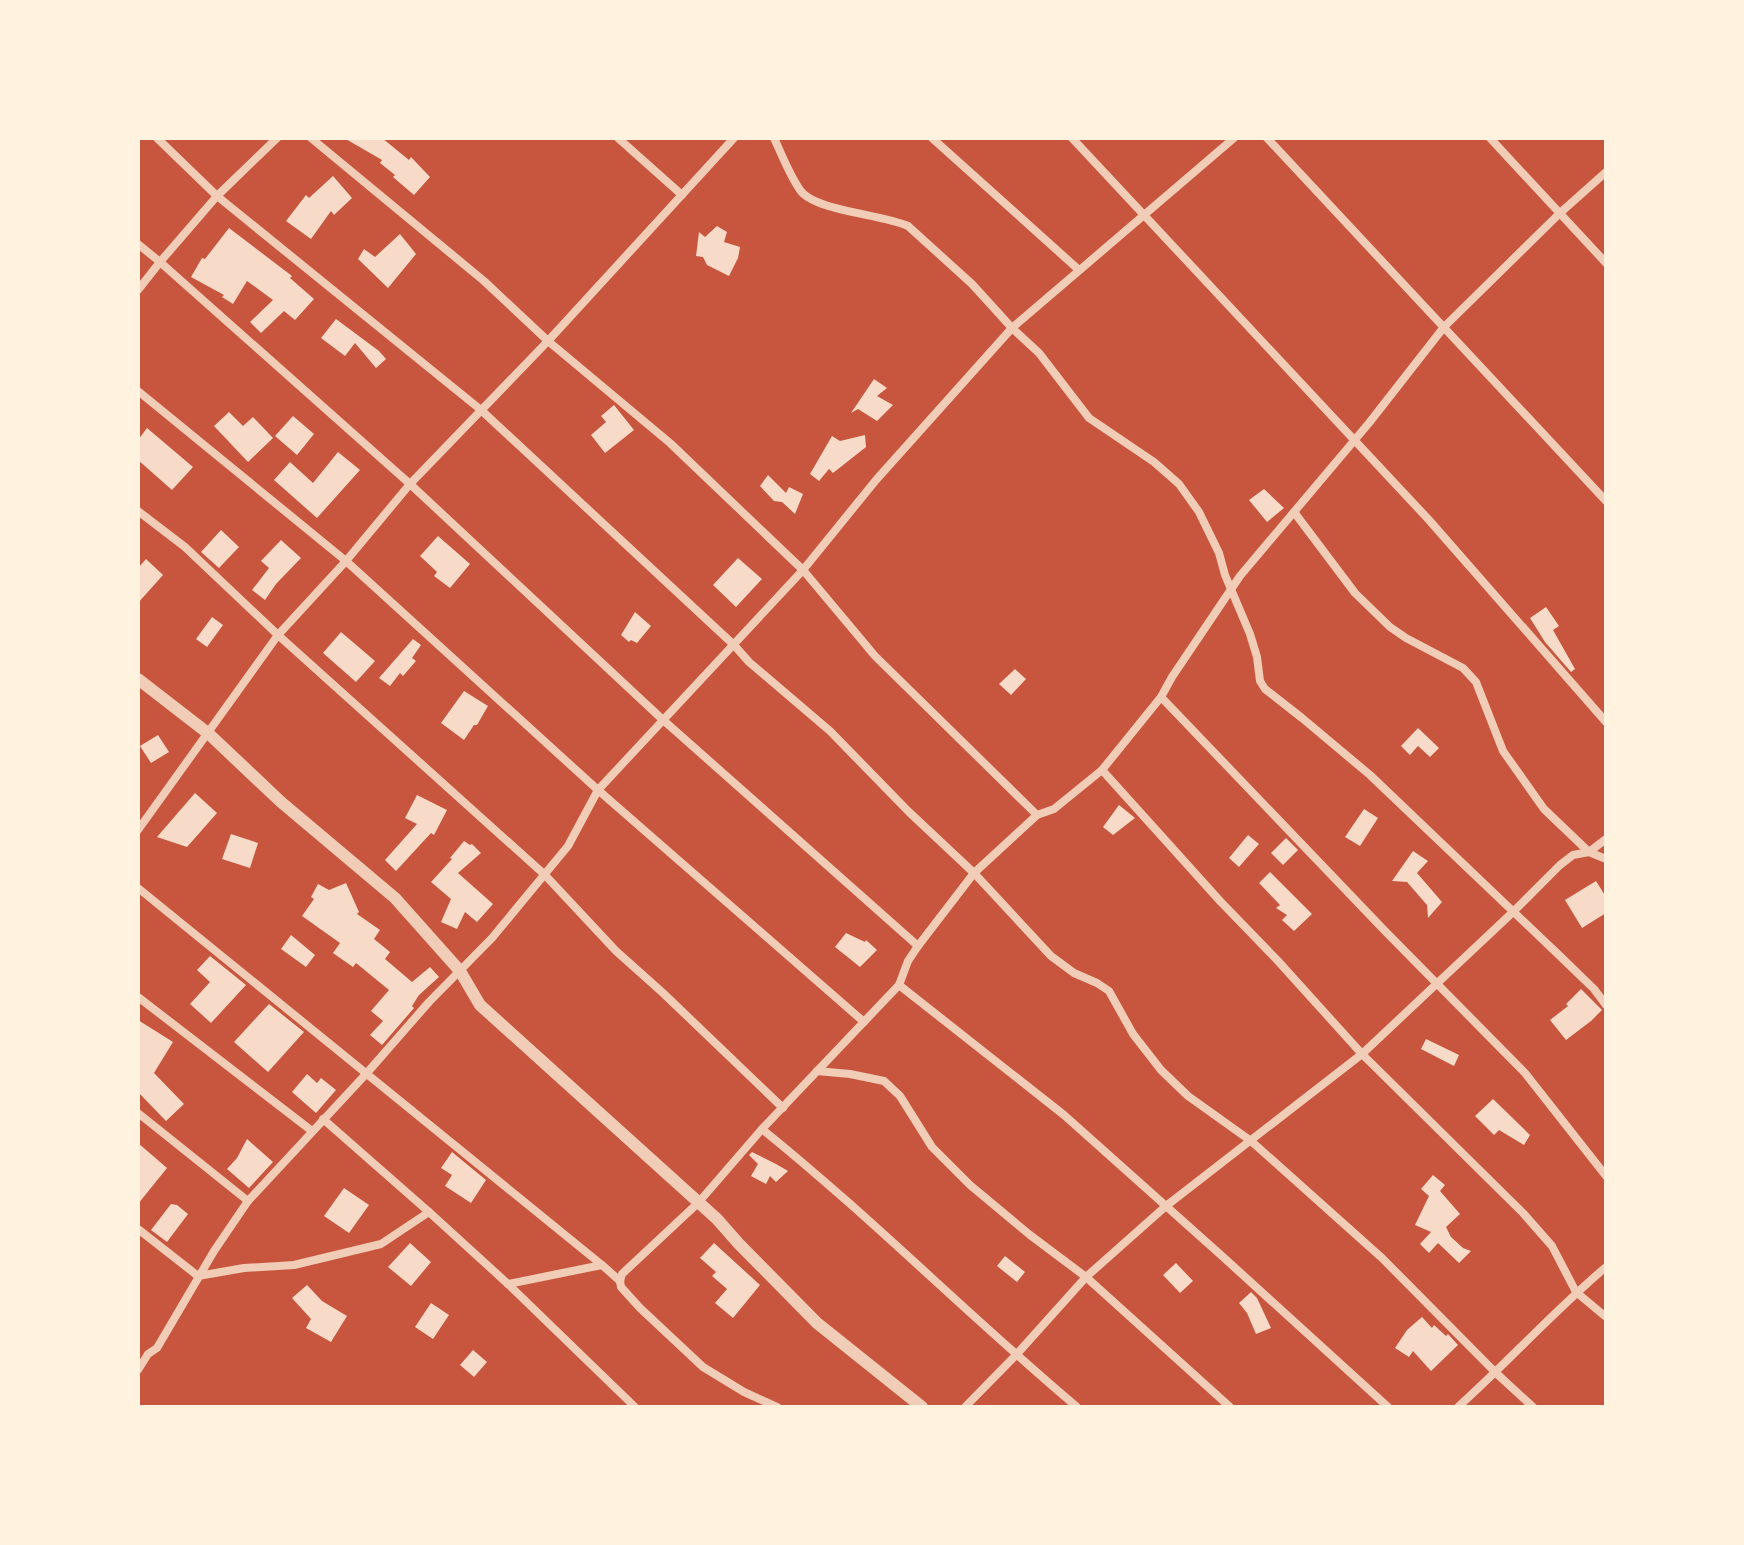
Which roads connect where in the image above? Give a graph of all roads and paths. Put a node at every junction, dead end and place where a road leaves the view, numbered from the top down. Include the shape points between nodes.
1 (157, 138) edge
2 (277, 138) edge
3 (311, 138) edge
4 (618, 138) edge
5 (734, 138) edge
6 (774, 138) edge
7 (932, 138) edge
8 (1072, 138) edge
9 (1234, 138) edge
10 (1267, 138) edge
11 (1490, 138) edge
12 (1606, 172) edge
13 (682, 195) junction
14 (217, 196) junction
15 (1560, 213) junction
16 (1143, 215) junction
17 (138, 244) edge
18 (160, 262) junction
19 (1606, 263) edge
20 (1079, 270) junction
21 (138, 290) edge
22 (1444, 327) junction
23 (1012, 328) junction
24 (548, 341) junction
25 (138, 391) edge
26 (481, 410) junction
27 (1355, 440) junction
28 (410, 484) junction
29 (1606, 501) edge
30 (138, 511) edge
31 (1294, 512) junction
32 (346, 561) junction
33 (803, 570) junction
34 (1231, 587) junction
35 (278, 635) junction
36 (734, 645) junction
37 (138, 679) edge
38 (1161, 697) junction
39 (662, 719) junction
40 (1606, 722) edge
41 (209, 734) junction
42 (1102, 770) junction
43 (598, 790) junction
44 (1037, 815) junction
45 (138, 830) edge
46 (1606, 839) edge
47 (1589, 852) junction
48 (1606, 859) edge
49 (974, 873) junction
50 (545, 875) junction
51 (138, 888) edge
52 (1513, 912) junction
53 (918, 946) junction
54 (460, 971) junction
55 (1437, 983) junction
56 (899, 985) junction
57 (138, 997) edge
58 (1606, 1005) edge
59 (864, 1022) junction
60 (1362, 1054) junction
61 (817, 1071) junction
62 (366, 1074) junction
63 (783, 1108) junction
64 (138, 1113) edge
65 (323, 1119) junction
66 (762, 1129) junction
67 (312, 1131) junction
68 (1251, 1141) junction
69 (1606, 1176) edge
70 (248, 1201) junction
71 (698, 1203) junction
72 (1166, 1206) junction
73 (429, 1212) junction
74 (138, 1229) edge
75 (602, 1265) junction
76 (1606, 1267) edge
77 (198, 1276) junction
78 (1086, 1277) junction
79 (620, 1281) junction
80 (508, 1284) junction
81 (1576, 1292) junction
82 (1606, 1317) edge
83 (1016, 1355) junction
84 (138, 1370) edge
85 (1496, 1373) junction
86 (635, 1407) edge
87 (777, 1407) edge
88 (922, 1407) edge
89 (965, 1407) edge
90 (1077, 1407) edge
91 (1230, 1407) edge
92 (1388, 1407) edge
93 (1458, 1407) edge
94 (1533, 1407) edge

1 - 14 street
2 - 14 street
3 - 24 street
4 - 13 street
5 - 13 street
6 - 23 street via 809,199 908,226
7 - 20 street
8 - 16 street
9 - 16 street
10 - 22 street
11 - 15 street
12 - 15 street
13 - 24 street
14 - 18 street
14 - 26 street
15 - 19 street
15 - 22 street
16 - 20 street
16 - 27 street
17 - 18 street
18 - 21 street
18 - 28 street
20 - 23 street
22 - 27 street
22 - 29 street
23 - 33 street
23 - 34 street via 1039,353 1089,418 1179,484 1206,525
24 - 26 street
24 - 33 street via 670,443
25 - 32 street
26 - 28 street
26 - 36 street
27 - 31 street
27 - 40 street
28 - 32 street
28 - 39 street
30 - 35 street via 185,547
31 - 34 street
31 - 47 street via 1355,593 1390,627 1446,657 1476,682 1503,751 1544,809
32 - 35 street
32 - 43 street
33 - 36 street
33 - 44 street via 875,656
34 - 38 street
34 - 52 street via 1265,689 1370,775
35 - 41 street
35 - 50 street
36 - 39 street
36 - 49 street
37 - 41 street
38 - 42 street
38 - 55 street
39 - 43 street
39 - 53 street
41 - 45 street
41 - 54 street via 395,898
42 - 44 street via 1054,809
42 - 60 street
43 - 50 street via 568,846
43 - 59 street
44 - 49 street
46 - 47 street
47 - 48 street
47 - 52 street via 1560,865
49 - 53 street
49 - 68 street via 1051,956 1109,991 1161,1070
50 - 54 street
50 - 63 street via 616,951
51 - 62 street
52 - 55 street
52 - 58 street
53 - 56 street
54 - 62 street
54 - 71 street via 480,1005
55 - 60 street
55 - 69 street via 1525,1073
56 - 59 street
56 - 72 street via 1064,1115
57 - 67 street
59 - 61 street
60 - 68 street
60 - 81 street via 1523,1213 1552,1246
61 - 63 street
61 - 78 street via 884,1081 900,1096 932,1147 970,1185
62 - 65 street
62 - 75 street
63 - 66 street
64 - 70 street
65 - 67 street
65 - 73 street
66 - 71 street
66 - 83 street
67 - 70 street
68 - 72 street
68 - 85 street via 1382,1258
70 - 77 street
71 - 79 street
71 - 88 street via 817,1323
72 - 78 street
72 - 92 street
73 - 77 street via 381,1244 294,1265
73 - 80 street
74 - 77 street
75 - 79 street
75 - 80 street
76 - 81 street
77 - 84 street via 157,1348
78 - 83 street
78 - 91 street
79 - 87 street via 640,1308 703,1367
80 - 86 street
81 - 82 street
81 - 85 street
83 - 89 street
83 - 90 street
85 - 93 street
85 - 94 street

